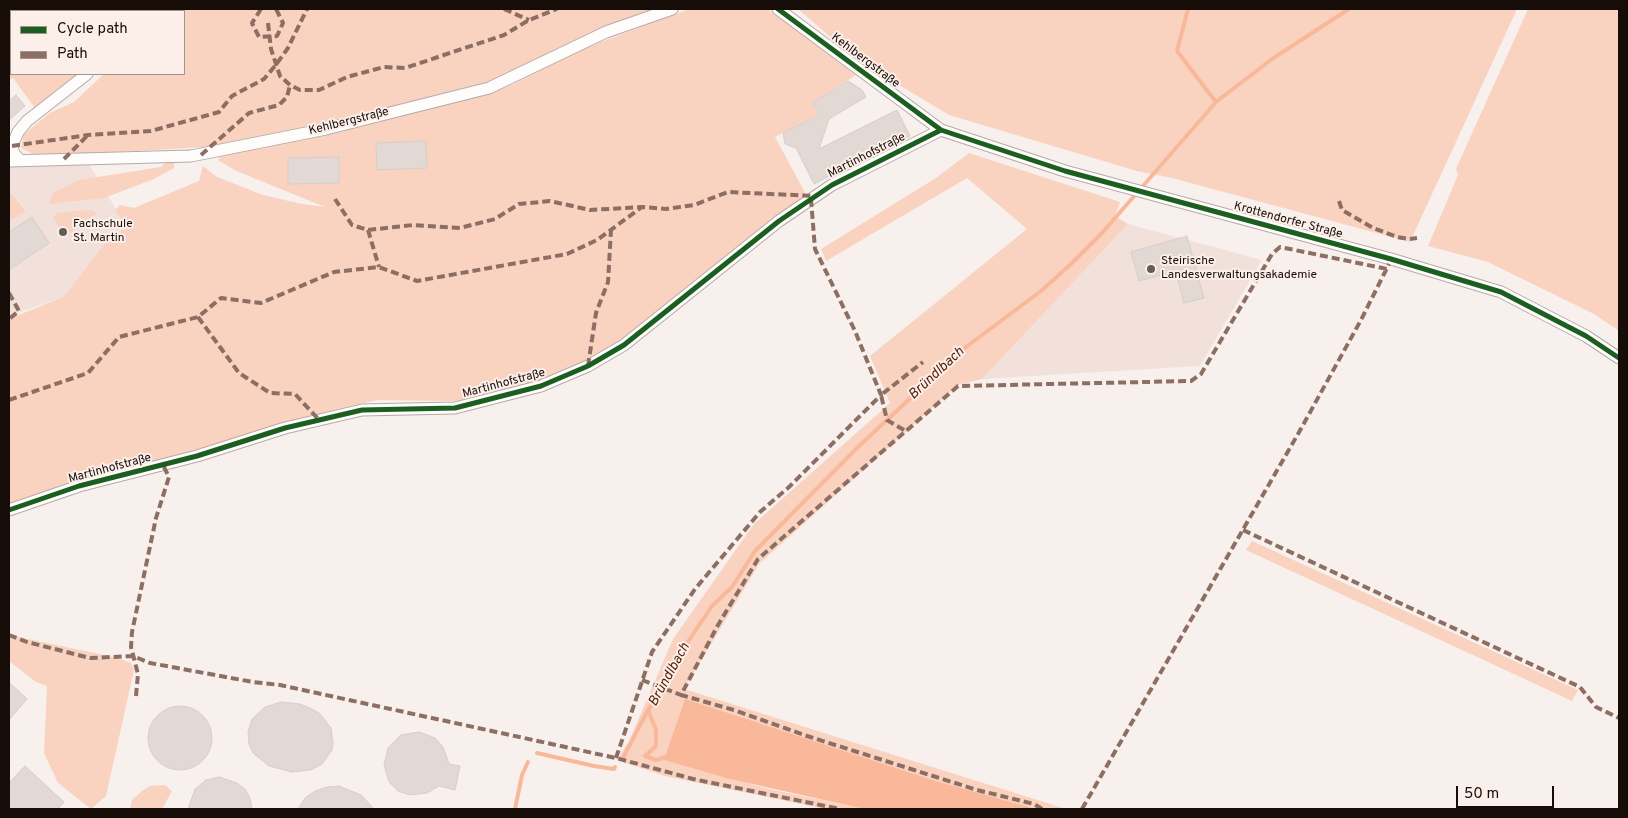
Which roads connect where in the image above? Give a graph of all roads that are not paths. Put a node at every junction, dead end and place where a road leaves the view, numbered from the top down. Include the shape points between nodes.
1 (672, 9) edge
2 (778, 9) edge
3 (86, 75) edge
4 (941, 130) junction
5 (14, 161) edge
6 (1619, 358) edge
7 (9, 510) edge

1 - 5 street, Kehlbergstraße via 606,32 489,88 326,129 191,156
2 - 4 street, Kehlbergstraße
3 - 5 street via 18,132 12,146
4 - 6 street, Krottendorfer Straße via 1130,189 1501,292 1586,336
4 - 7 street, Martinhofstraße via 832,185 779,221 624,345 588,366 541,386 455,408 362,410 285,428 197,456 79,486

